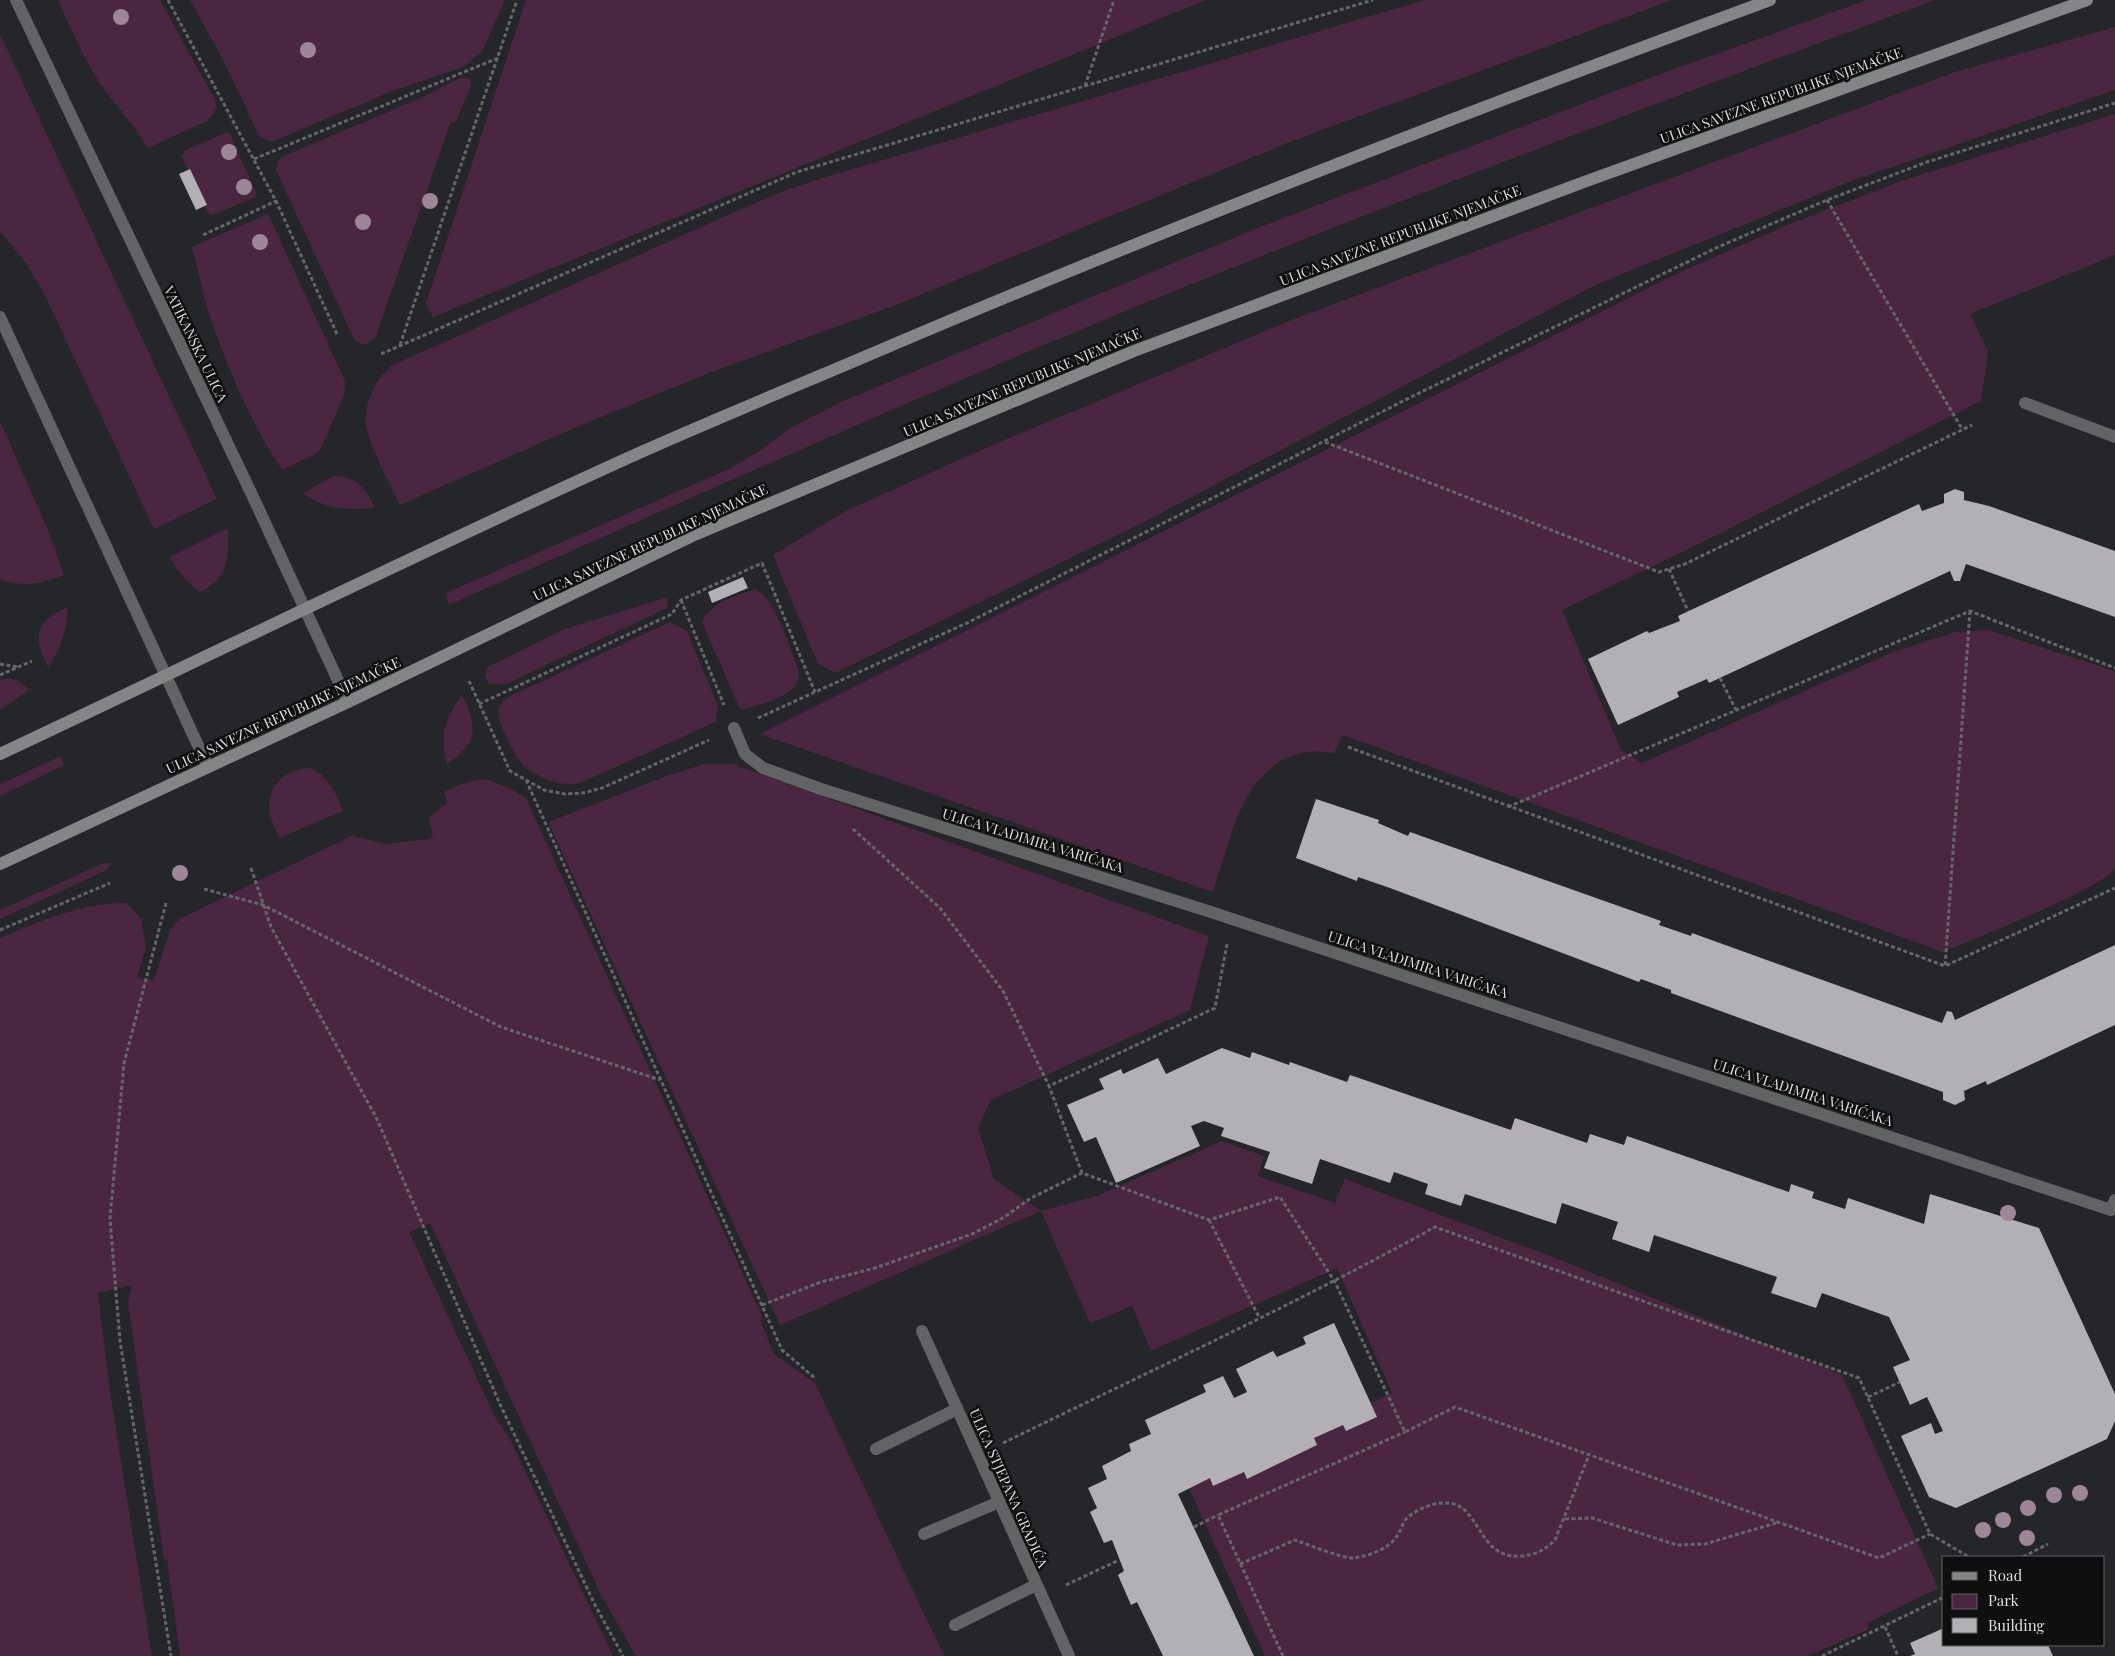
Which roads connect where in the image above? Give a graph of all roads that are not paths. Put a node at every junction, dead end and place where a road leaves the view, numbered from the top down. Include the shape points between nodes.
1 (16, 0) edge
2 (1770, 0) edge
3 (2087, 0) edge
4 (0, 317) edge
5 (2025, 402) dead end
6 (2115, 437) edge
7 (304, 608) junction
8 (166, 675) junction
9 (348, 702) junction
10 (734, 728) road end
11 (0, 754) edge
12 (208, 767) junction
13 (0, 864) edge
14 (2114, 1210) edge
15 (922, 1331) dead end
16 (957, 1409) junction
17 (876, 1449) dead end
18 (999, 1502) junction
19 (924, 1534) dead end
20 (1036, 1585) junction
21 (955, 1625) dead end
22 (1069, 1656) edge

1 - 7 street, VATIKANSKA ULICA
2 - 7 main road via 1538,85 1083,264 643,451
3 - 9 main road, ULICA SAVEZNE REPUBLIKE NJEMAČKE via 1574,185 1134,351 692,536
4 - 8 street
5 - 6 street
7 - 8 main road
7 - 9 street, VATIKANSKA ULICA
8 - 11 main road
8 - 12 street
9 - 12 main road, ULICA SAVEZNE REPUBLIKE NJEMAČKE
10 - 14 street, ULICA VLADIMIRA VARIĆAKA via 745,754 763,768 821,789 1231,918
12 - 13 main road, ULICA SAVEZNE REPUBLIKE NJEMAČKE
15 - 16 street, ULICA STJEPANA GRADIĆA
16 - 17 street
16 - 18 street, ULICA STJEPANA GRADIĆA
18 - 19 street
18 - 20 street, ULICA STJEPANA GRADIĆA
20 - 21 street
20 - 22 street, ULICA STJEPANA GRADIĆA

